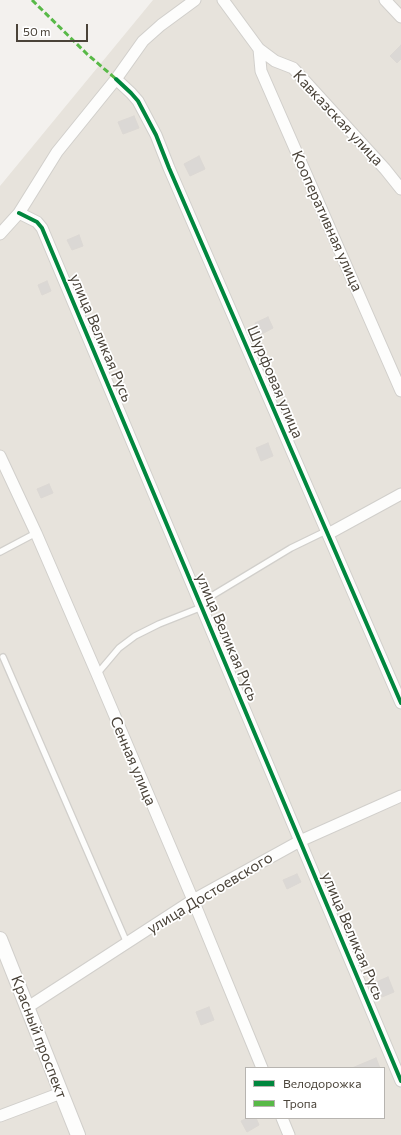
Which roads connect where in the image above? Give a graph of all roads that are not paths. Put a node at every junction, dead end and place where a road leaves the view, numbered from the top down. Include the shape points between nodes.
1 (195, 0) edge
2 (223, 0) edge
3 (385, 0) edge
4 (401, 17) edge
5 (260, 49) junction
6 (116, 78) junction
7 (401, 189) edge
8 (20, 213) junction
9 (0, 234) edge
10 (401, 391) edge
11 (0, 456) edge
12 (401, 494) edge
13 (36, 533) junction
14 (327, 533) junction
15 (0, 552) edge
16 (201, 605) junction
17 (3, 657) dead end
18 (97, 674) junction
19 (401, 703) edge
20 (401, 796) edge
21 (300, 840) junction
22 (192, 900) junction
23 (0, 939) edge
24 (127, 943) junction
25 (28, 1007) junction
26 (262, 1067) edge
27 (401, 1080) edge
28 (61, 1093) junction
29 (0, 1116) edge
30 (282, 1119) edge
31 (78, 1135) edge
32 (289, 1135) edge

1 - 6 street via 143,41
2 - 5 street, Кавказская улица
3 - 4 street
5 - 7 street, Кавказская улица via 275,60 293,68
5 - 10 street, Кооперативная улица via 261,71
6 - 8 street via 57,152
6 - 14 street, Шурфовая улица via 138,101 156,135
8 - 9 street
8 - 16 street, улица Великая Русь via 37,222 42,228
11 - 13 street, Сенная улица
12 - 14 street
13 - 15 lane
13 - 18 street, Сенная улица
14 - 16 lane via 292,548
14 - 19 street, Шурфовая улица
16 - 18 lane via 135,636 119,648
16 - 21 street, улица Великая Русь
17 - 24 lane
18 - 22 street, Сенная улица
20 - 21 street, улица Достоевского
21 - 22 street, улица Достоевского
21 - 27 street, улица Великая Русь
22 - 24 street, улица Достоевского
22 - 26 street, Сенная улица
23 - 25 street, Красный проспект
24 - 25 street, улица Достоевского
25 - 28 street, Красный проспект
28 - 29 street
28 - 31 street, Красный проспект
30 - 32 street

